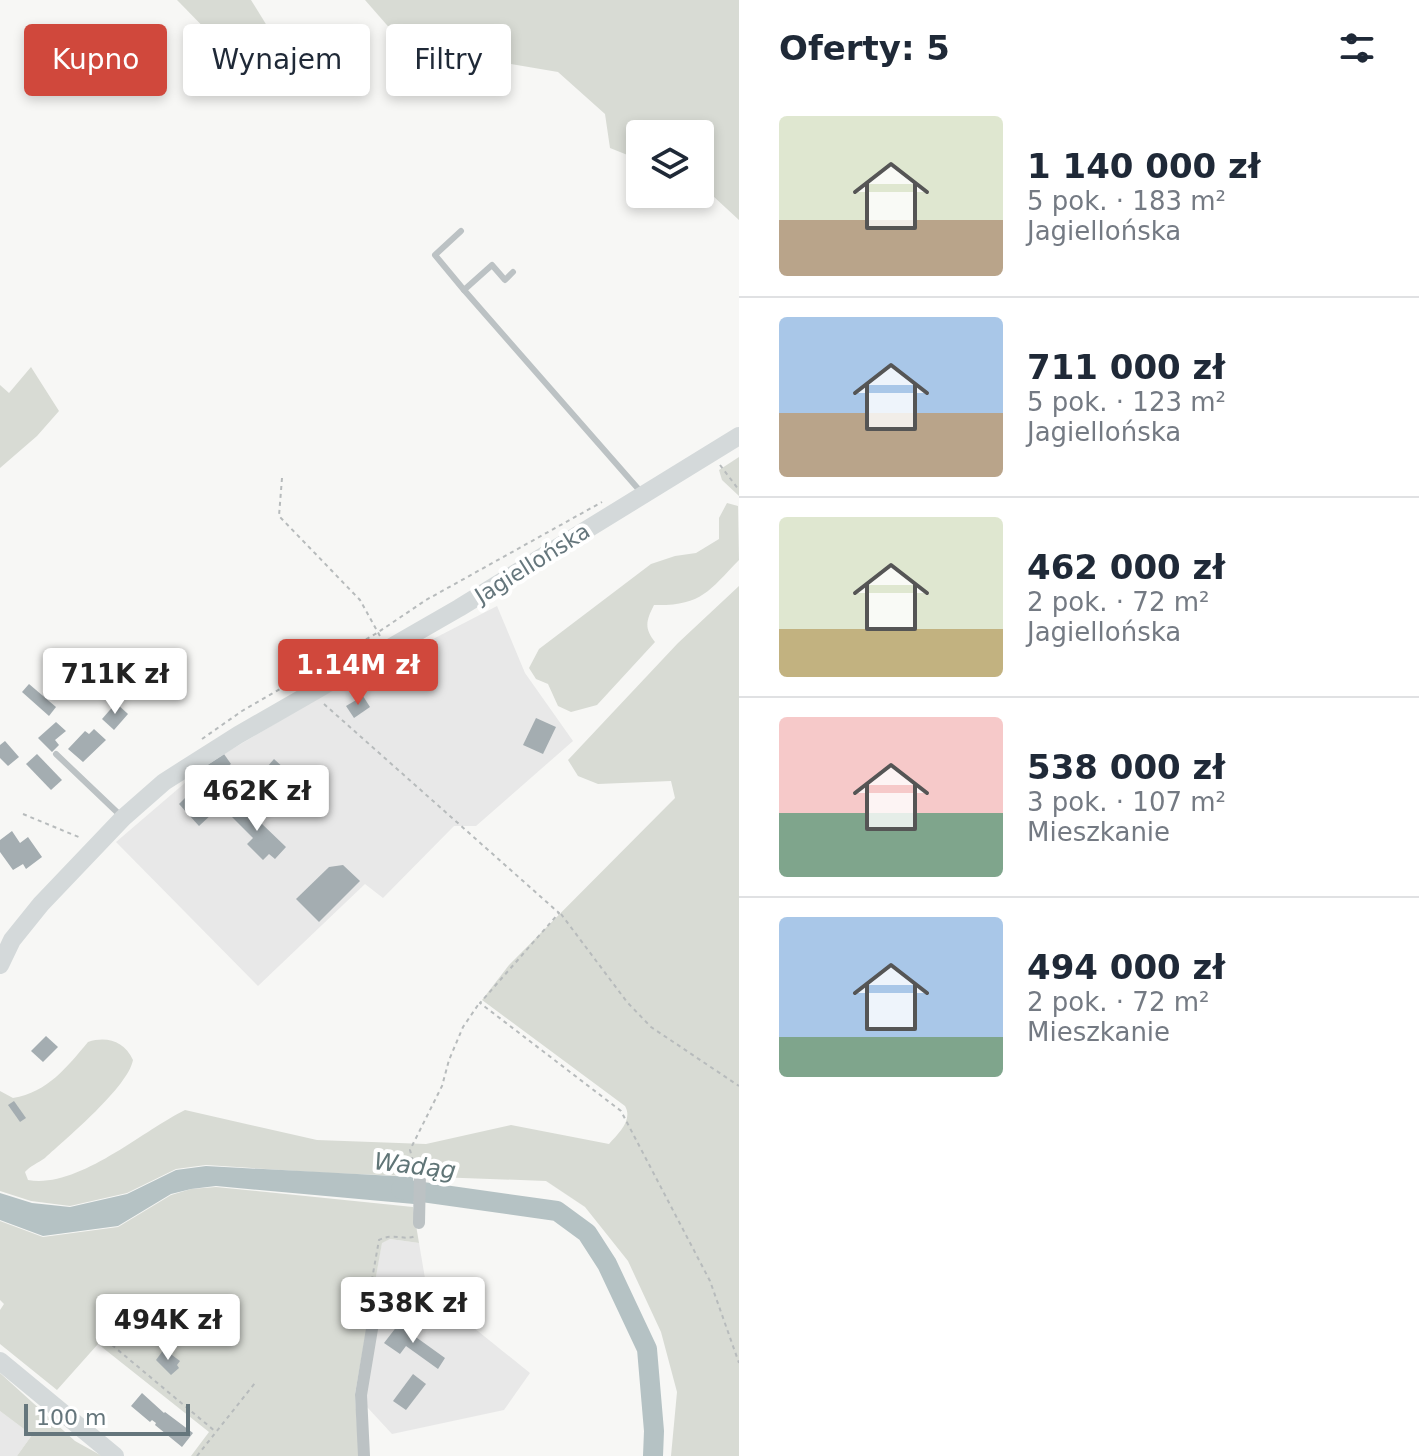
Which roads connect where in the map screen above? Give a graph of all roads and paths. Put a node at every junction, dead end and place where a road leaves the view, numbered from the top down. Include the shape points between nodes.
1 (461, 231) dead end
2 (513, 272) dead end
3 (464, 290) junction
4 (739, 436) edge
5 (710, 453) junction
6 (282, 478) dead end
7 (739, 490) edge
8 (643, 494) junction
9 (607, 500) dead end
10 (377, 633) junction
11 (389, 648) junction
12 (312, 692) junction
13 (204, 738) dead end
14 (56, 754) dead end
15 (23, 814) dead end
16 (123, 818) junction
17 (96, 845) junction
18 (559, 913) junction
19 (0, 965) edge
20 (480, 1003) junction
21 (739, 1086) edge
22 (420, 1173) joint
23 (419, 1223) dead end
24 (376, 1305) dead end
25 (112, 1345) dead end
26 (0, 1361) edge
27 (739, 1363) edge
28 (255, 1383) dead end
29 (216, 1432) junction
30 (115, 1456) edge
31 (197, 1456) edge
32 (364, 1456) edge

1 - 3 lane via 435,255
2 - 3 lane via 505,280 492,265
3 - 8 lane
4 - 5 street, Jagiellońska
5 - 7 path
5 - 8 street, Jagiellońska
6 - 10 path via 279,516 360,600
8 - 11 street, Jagiellońska
9 - 10 path via 426,600
10 - 11 path
10 - 13 path
11 - 12 street, Jagiellońska
12 - 16 street, Jagiellońska via 164,782
12 - 18 path
14 - 16 lane
15 - 17 path
16 - 17 street, Jagiellońska
17 - 19 street, Jagiellońska via 28,918
18 - 20 path
18 - 21 path via 651,1027
20 - 22 path via 463,1027 442,1086 410,1150
20 - 27 path via 621,1111 710,1281
22 - 23 street
24 - 32 street via 361,1395
25 - 29 path
26 - 30 street
28 - 29 path
29 - 31 path

